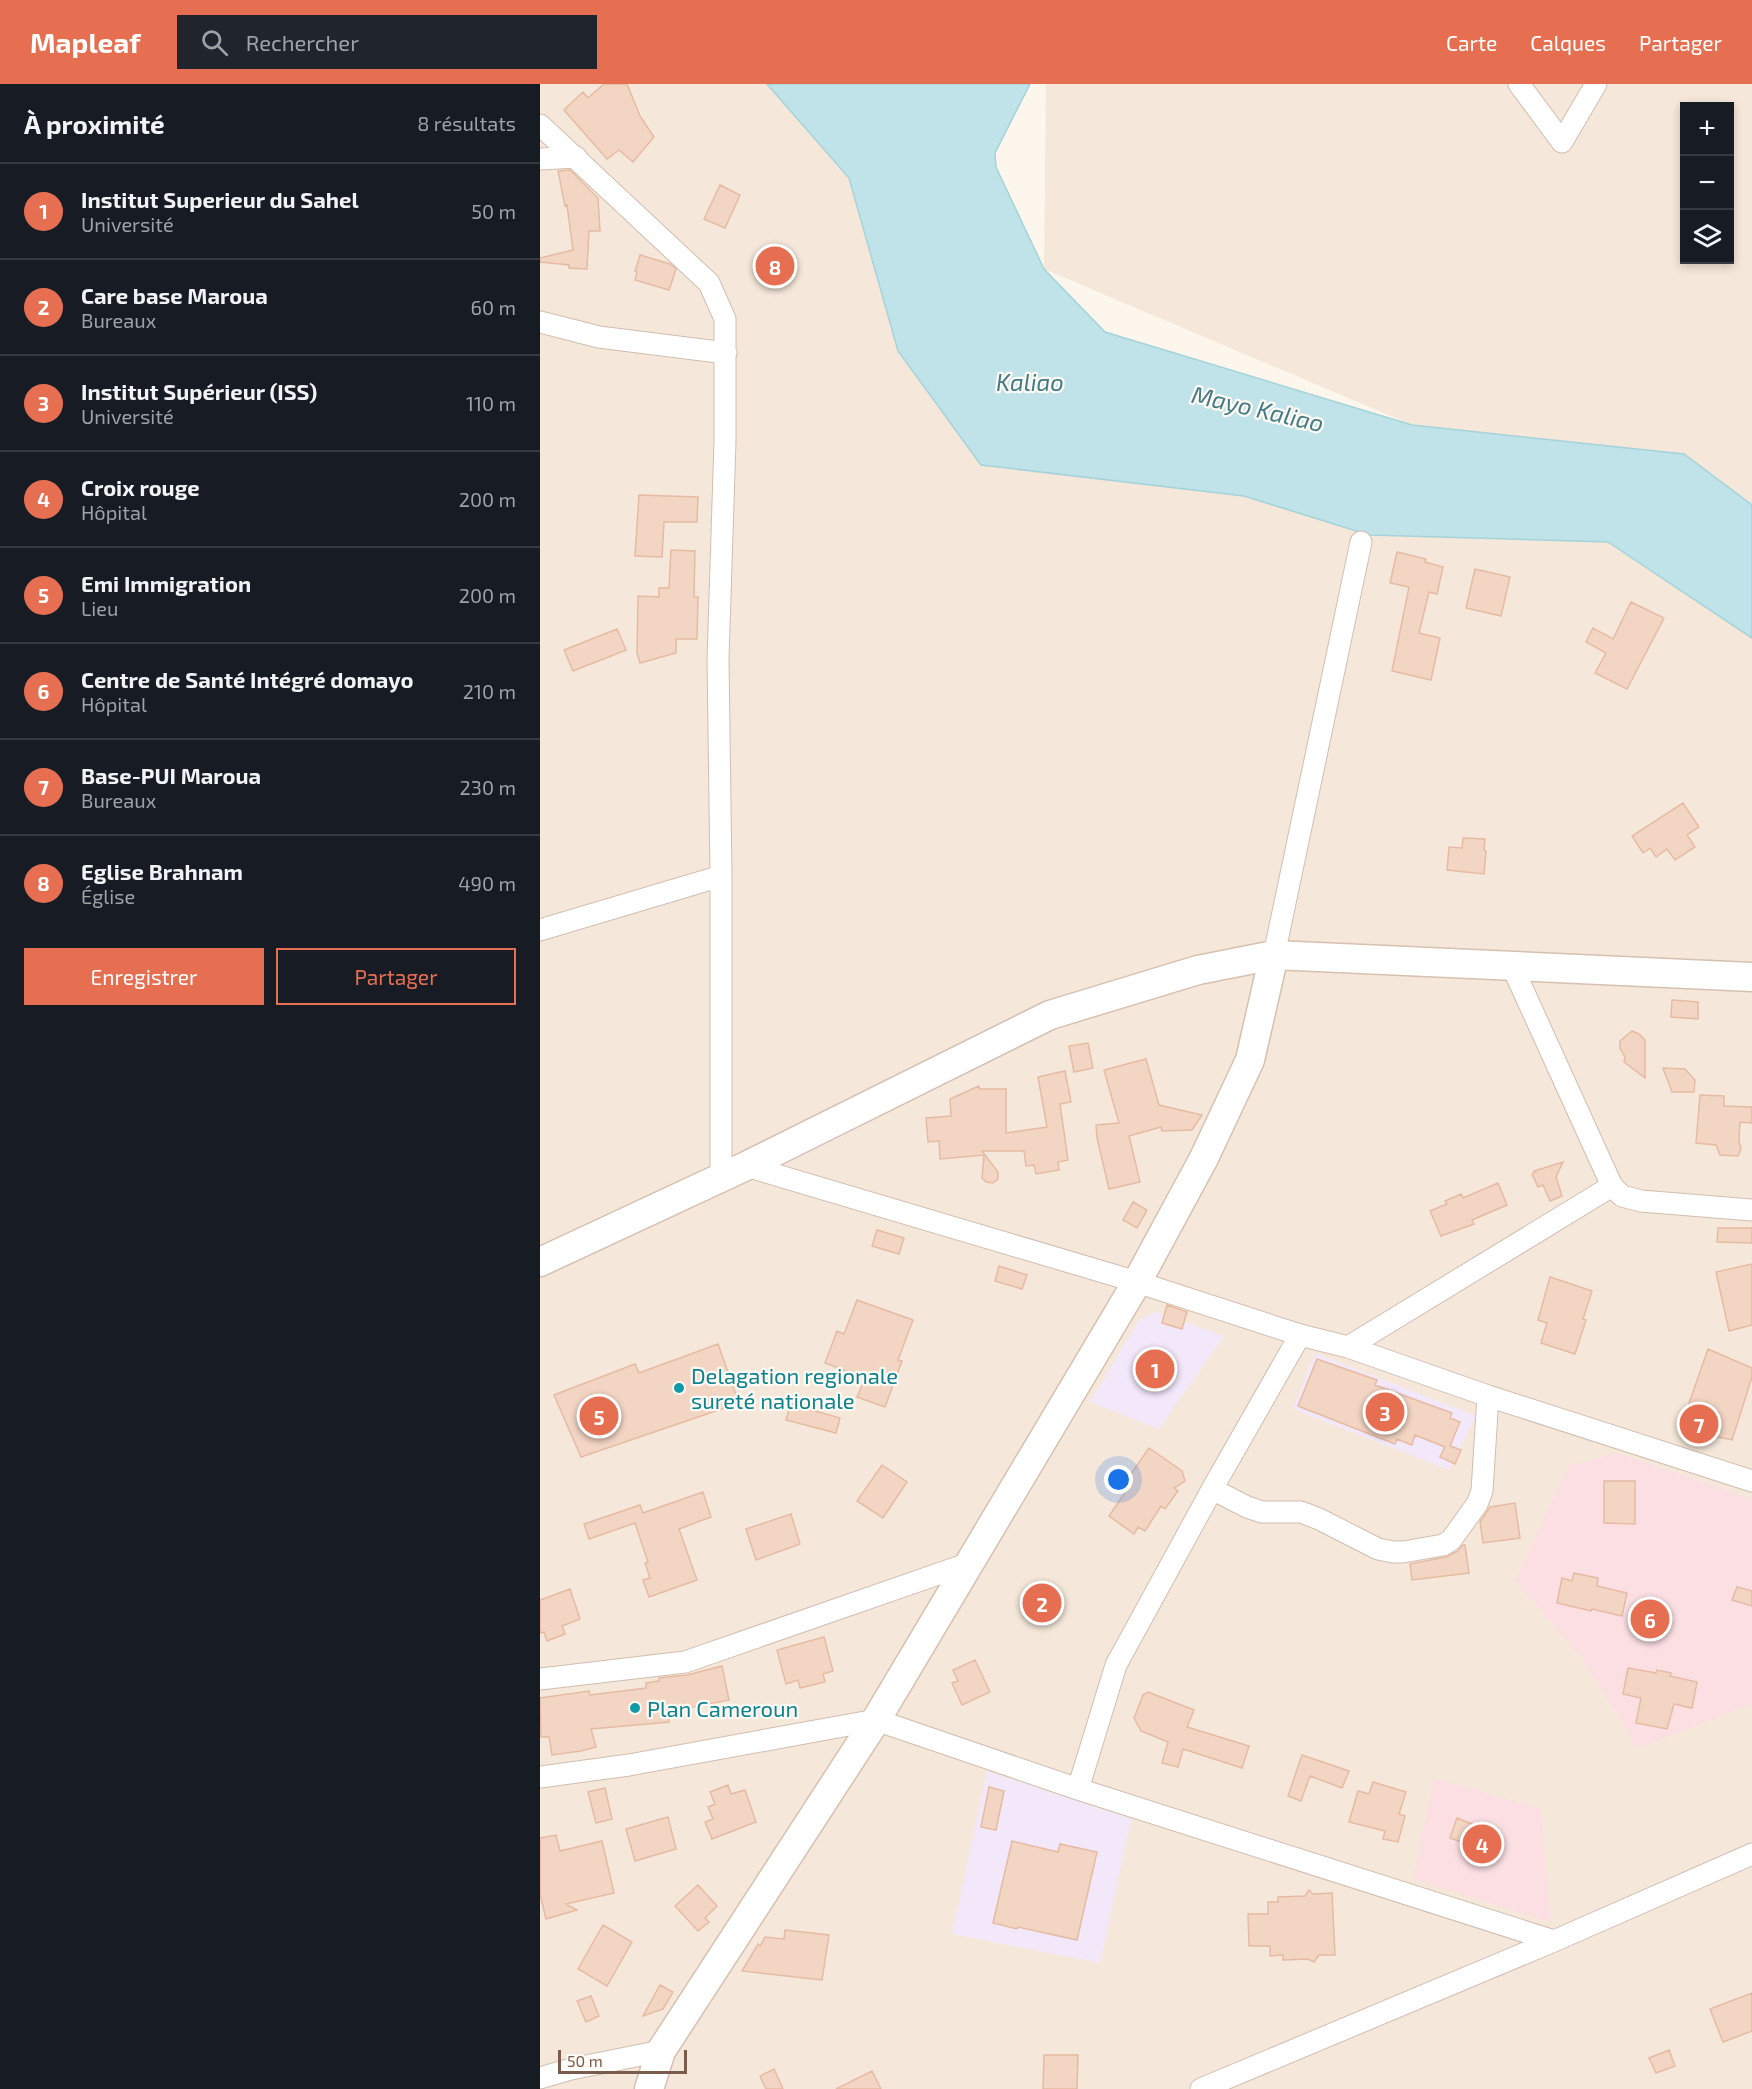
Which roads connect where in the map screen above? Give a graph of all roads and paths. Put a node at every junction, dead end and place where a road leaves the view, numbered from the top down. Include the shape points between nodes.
1 (1519, 84) edge
2 (1596, 84) edge
3 (540, 125) edge
4 (576, 157) junction
5 (540, 159) edge
6 (540, 322) edge
7 (726, 353) junction
8 (1361, 542) dead end
9 (721, 876) junction
10 (540, 930) edge
11 (1274, 955) junction
12 (1512, 966) junction
13 (1752, 977) edge
14 (734, 1172) junction
15 (1612, 1186) junction
16 (1752, 1210) edge
17 (540, 1262) edge
18 (1137, 1282) junction
19 (1300, 1335) junction
20 (1348, 1347) junction
21 (1488, 1396) junction
22 (1752, 1481) edge
23 (1212, 1489) junction
24 (967, 1564) junction
25 (540, 1679) edge
26 (876, 1720) junction
27 (540, 1778) edge
28 (1078, 1789) junction
29 (1752, 1854) edge
30 (1554, 1941) junction
31 (661, 2051) junction
32 (540, 2078) edge
33 (649, 2089) edge
34 (1201, 2089) edge

1 - 2 street via 1562,142
3 - 4 street
4 - 5 street
4 - 7 street via 709,283 725,319
6 - 7 street via 608,339
7 - 9 street via 718,659
8 - 11 street
9 - 10 street
9 - 14 street
11 - 12 street
11 - 14 street via 1198,970 1050,1015
11 - 18 street via 1250,1060 1204,1158
12 - 13 street
12 - 15 street
14 - 17 street
14 - 18 street
15 - 16 street via 1622,1196 1641,1201
15 - 20 street
18 - 19 street
18 - 24 street
19 - 20 street
19 - 23 street
20 - 21 street
21 - 22 street
21 - 23 street via 1482,1491 1457,1533 1443,1545 1403,1552 1378,1549 1301,1512 1262,1512
23 - 28 street via 1116,1665
24 - 25 street via 685,1662
24 - 26 street
26 - 27 street
26 - 28 street
26 - 31 street
28 - 30 street
29 - 30 street
30 - 34 street
31 - 32 street
31 - 33 street

